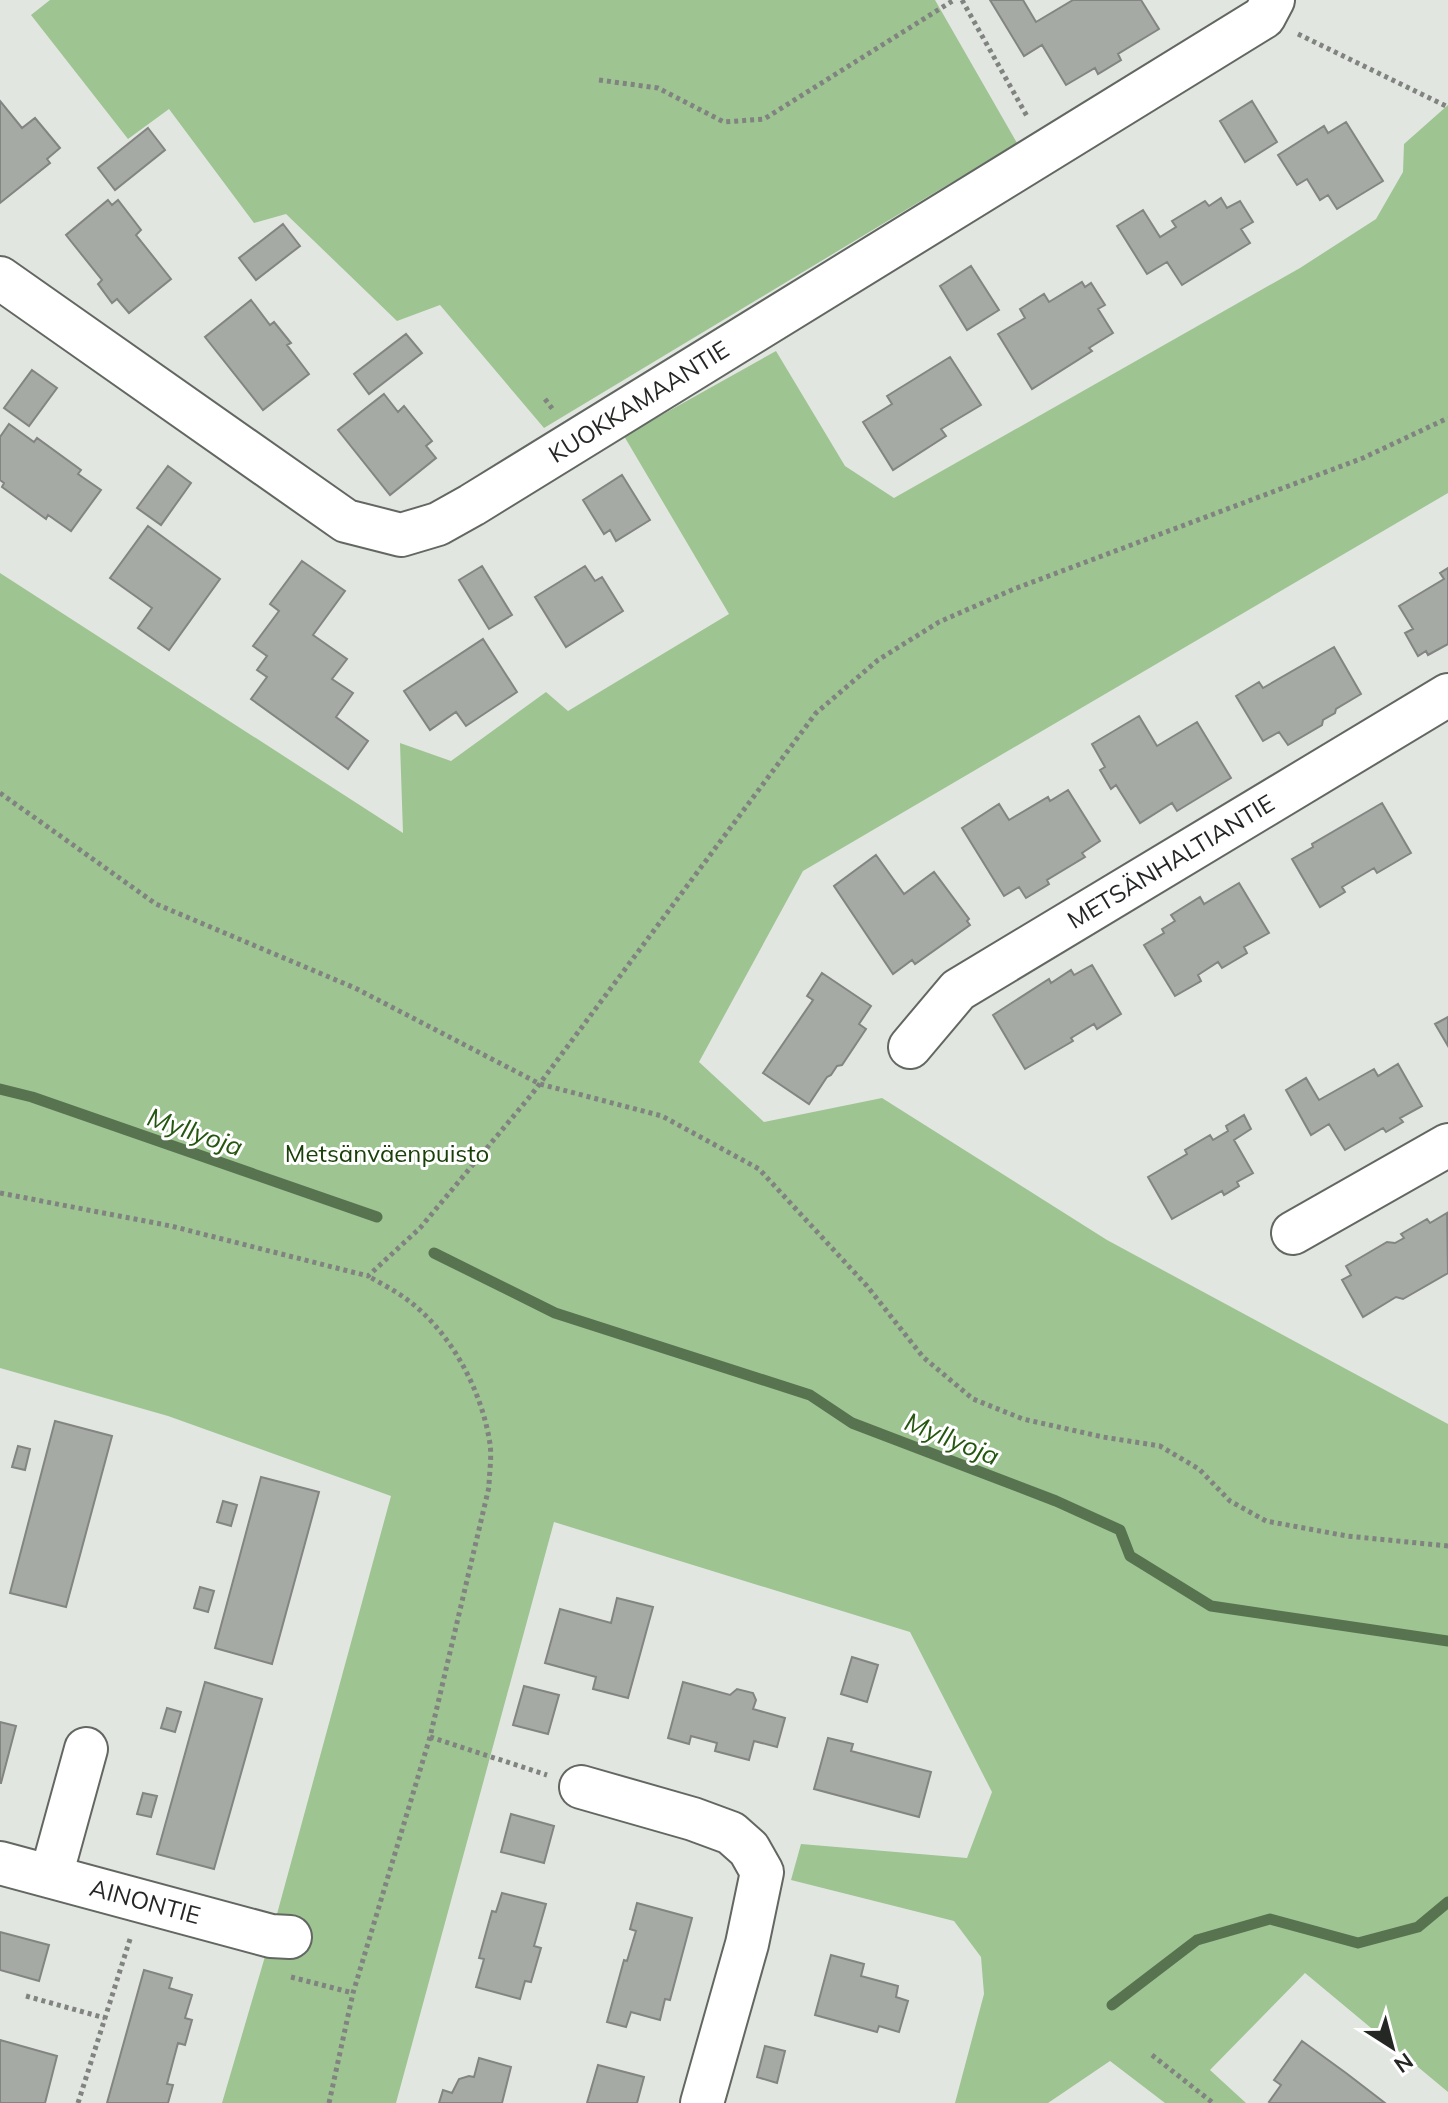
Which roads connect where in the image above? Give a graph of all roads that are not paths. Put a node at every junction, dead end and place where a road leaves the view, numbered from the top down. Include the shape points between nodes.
1 (1269, 9) edge
2 (0, 278) edge
3 (1448, 695) edge
4 (910, 1047) dead end
5 (1448, 1145) edge
6 (1293, 1233) dead end
7 (86, 1749) dead end
8 (581, 1787) road end
9 (0, 1863) edge
10 (51, 1876) junction
11 (290, 1937) dead end
12 (702, 2103) edge

1 - 2 street, KUOKKAMAANTIE via 472,505 438,524 401,535 346,521
3 - 4 street, METSÄNHALTIANTIE via 958,990
5 - 6 street
7 - 10 street
8 - 12 street via 731,1833 749,1849 762,1872
9 - 10 street, AINONTIE
10 - 11 street, AINONTIE

